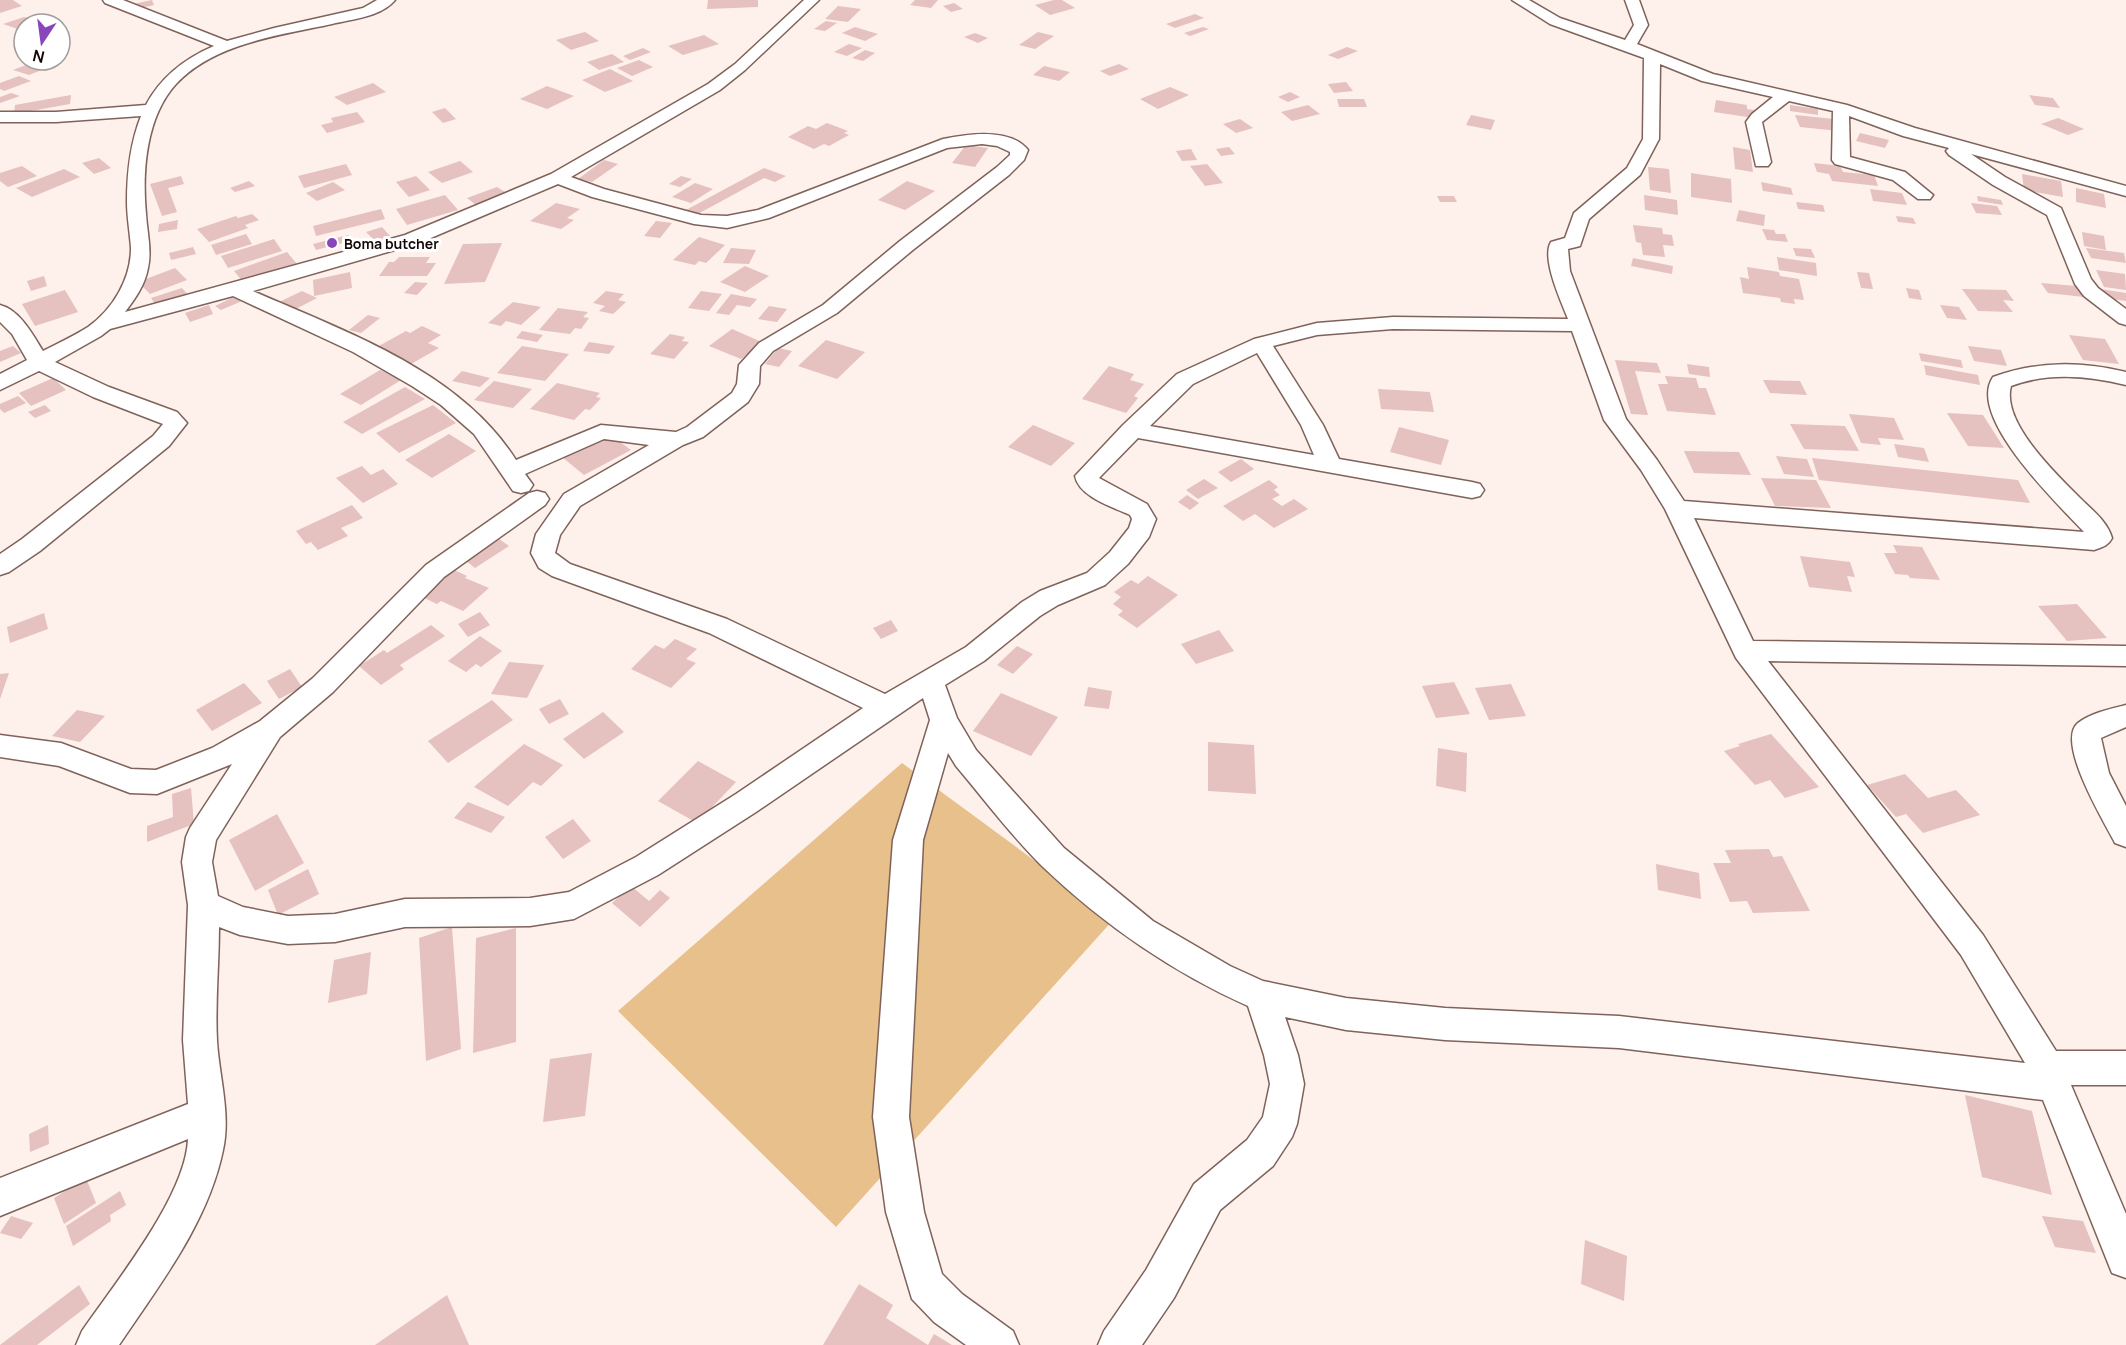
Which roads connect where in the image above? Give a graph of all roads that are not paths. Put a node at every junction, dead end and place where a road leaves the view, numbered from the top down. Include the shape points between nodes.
1 (110, 0) edge
2 (388, 0) edge
3 (812, 0) edge
4 (1519, 0) edge
5 (1632, 0) edge
6 (226, 46) junction
7 (1640, 52) junction
8 (1785, 96) junction
9 (1841, 108) junction
10 (149, 110) junction
11 (0, 117) edge
12 (1939, 140) junction
13 (1762, 162) dead end
14 (557, 178) junction
15 (2126, 191) edge
16 (1924, 195) dead end
17 (236, 290) junction
18 (0, 311) edge
19 (2126, 319) edge
20 (104, 324) junction
21 (1580, 325) junction
22 (1261, 343) junction
23 (40, 363) junction
24 (2126, 379) edge
25 (0, 383) edge
26 (1131, 430) junction
27 (679, 439) junction
28 (1330, 465) junction
29 (513, 471) junction
30 (1472, 490) dead end
31 (537, 499) junction
32 (1677, 509) junction
33 (562, 512) junction
34 (0, 566) edge
35 (1745, 651) junction
36 (2126, 656) edge
37 (930, 680) junction
38 (886, 707) junction
39 (2126, 716) edge
40 (944, 720) junction
41 (270, 729) junction
42 (0, 746) edge
43 (2126, 834) edge
44 (204, 905) junction
45 (1261, 996) junction
46 (2126, 1068) edge
47 (2050, 1076) junction
48 (207, 1114) junction
49 (0, 1197) edge
50 (2126, 1259) edge
51 (96, 1345) edge
52 (999, 1345) edge
53 (1118, 1345) edge

1 - 6 street
2 - 6 street via 368,11
3 - 14 street via 714,87
4 - 7 street via 1562,24
5 - 7 street via 1642,23
6 - 10 street via 184,68
7 - 8 street via 1708,78
7 - 21 street via 1651,139 1634,171 1580,217 1573,242 1558,246 1560,272
8 - 9 street
8 - 13 street via 1754,122
9 - 12 street
9 - 16 street via 1842,160 1899,176
10 - 11 street
10 - 20 street via 137,165 141,243 137,274 123,302
12 - 15 street
12 - 19 street via 1999,181 2055,212 2082,280 2091,292
14 - 17 street via 412,239
14 - 27 street via 688,217 727,222 763,214 944,144 968,139 994,140 1018,150 1018,156 1003,171 830,309 766,347 750,365 748,384 740,397 695,432
17 - 20 street
17 - 29 street via 372,352 429,387 477,423
18 - 23 street via 20,331
20 - 23 street
21 - 22 street via 1394,323 1317,329
21 - 32 street via 1615,420
22 - 26 street via 1185,379
22 - 28 street via 1312,425
23 - 25 street
23 - 34 street via 176,423 161,441
24 - 32 street via 2060,369 2022,373 2001,382 1998,398 2010,429 2040,470 2098,531 2100,538 2094,541
26 - 28 street
26 - 37 street via 1087,476 1092,486 1139,510 1144,519 1140,531 1119,558 1096,579 1040,603 975,654
27 - 29 street via 601,432
27 - 33 street via 598,482
28 - 30 street
29 - 31 street
31 - 33 street
31 - 41 street via 435,571 323,685
32 - 35 street
33 - 38 street via 548,534 543,553 548,562 561,570 717,626
35 - 36 street
35 - 47 street via 1972,945
37 - 38 street
37 - 40 street
38 - 44 street via 647,866 574,905 530,912 405,913 335,928 288,930 240,921
39 - 43 street via 2087,732 2086,750 2096,778
40 - 45 street via 966,758 1053,857 1142,931 1218,977
40 - 52 street via 908,840 891,1117 905,1212 926,1285 948,1308
41 - 42 street via 222,756 157,782 130,781 61,755
41 - 44 street via 201,837 197,862
44 - 48 street via 200,1040
45 - 47 street via 1346,1014 1445,1024 1619,1032
45 - 53 street via 1287,1084 1279,1124 1260,1153 1207,1197 1160,1284
46 - 47 street
47 - 50 street
48 - 49 street
48 - 51 street via 206,1147 194,1192

